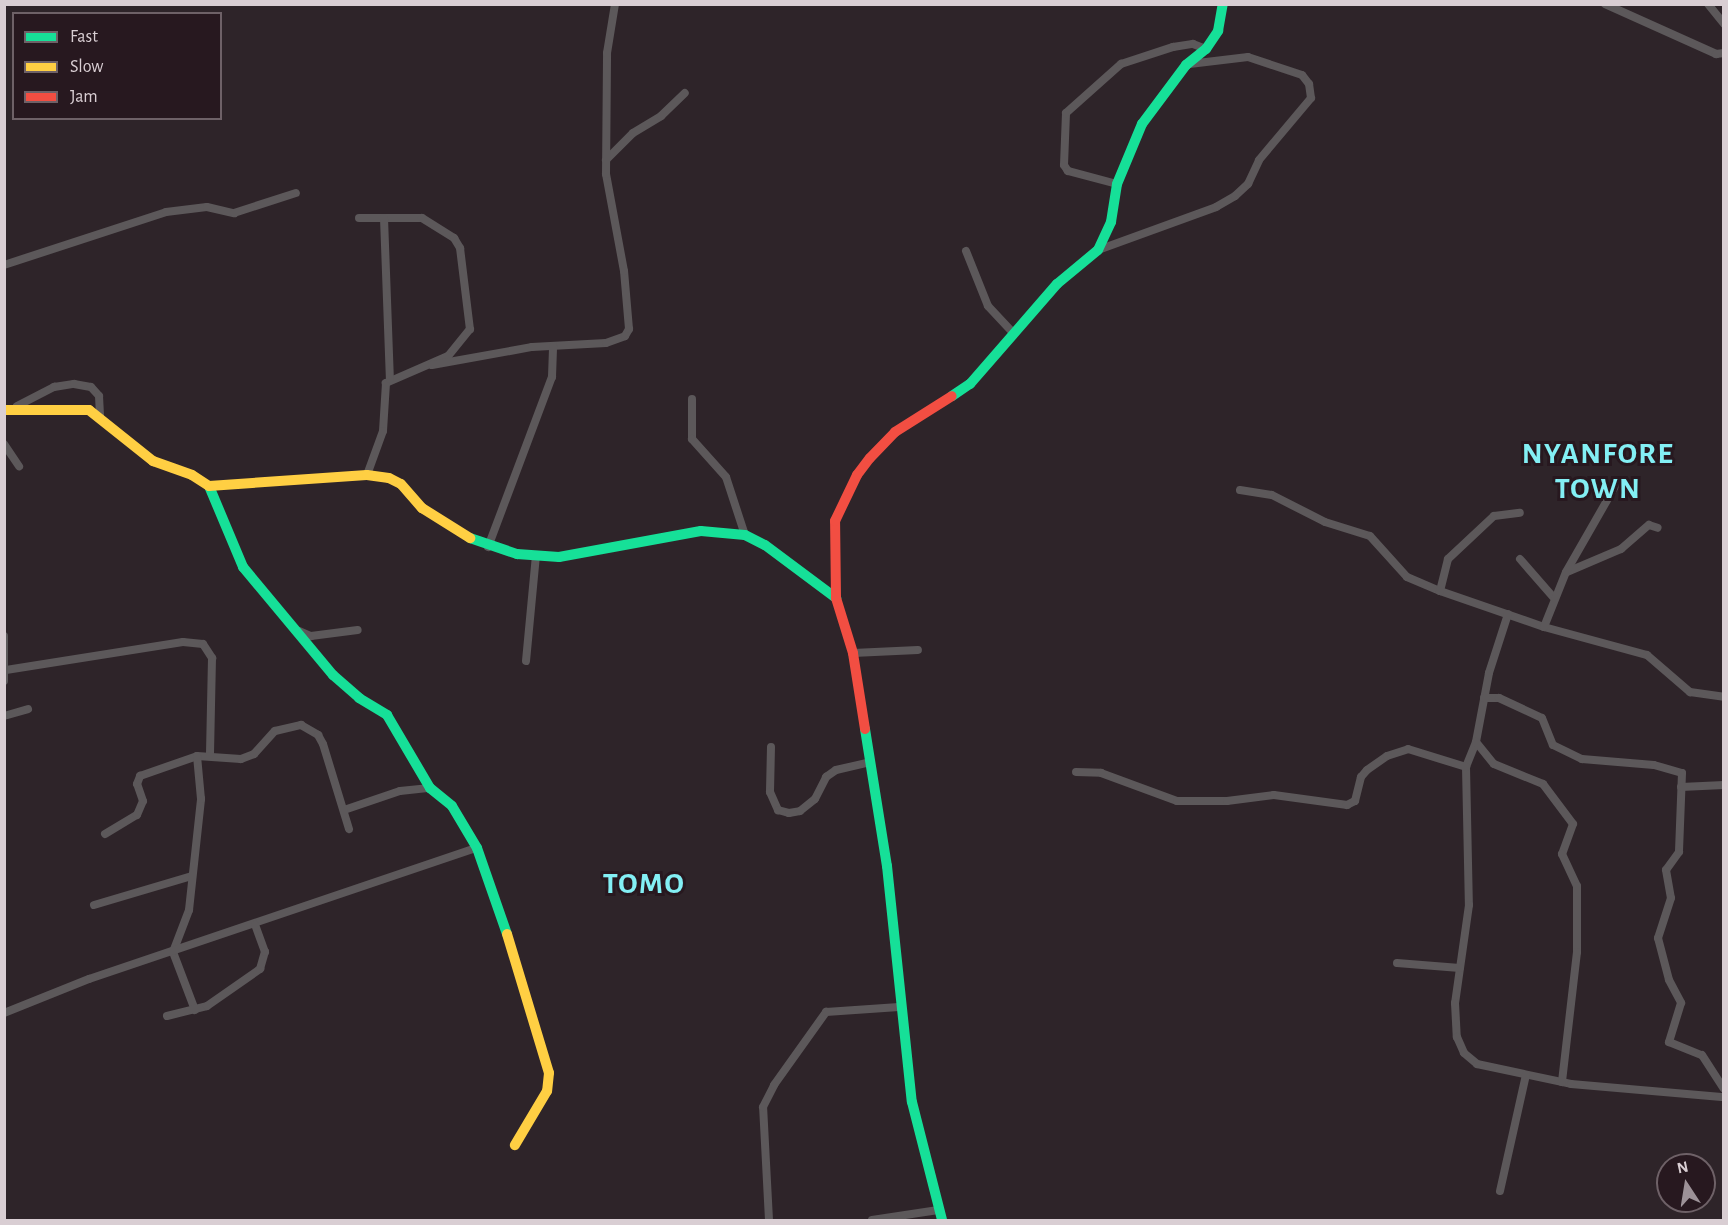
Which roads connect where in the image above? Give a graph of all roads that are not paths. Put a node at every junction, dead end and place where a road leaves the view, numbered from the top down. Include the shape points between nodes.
1 (615, 4) edge
2 (1223, 4) edge
3 (1605, 4) edge
4 (1708, 4) edge
5 (1724, 24) edge
6 (1206, 49) junction
7 (1724, 53) edge
8 (1186, 65) junction
9 (685, 93) dead end
10 (606, 160) junction
11 (1117, 184) junction
12 (296, 193) dead end
13 (359, 218) dead end
14 (384, 218) junction
15 (1098, 250) junction
16 (966, 251) dead end
17 (4, 265) edge
18 (1013, 333) junction
19 (553, 346) junction
20 (432, 365) junction
21 (390, 379) junction
22 (692, 399) dead end
23 (16, 407) junction
24 (4, 410) edge
25 (100, 416) junction
26 (4, 444) edge
27 (19, 466) dead end
28 (367, 475) junction
29 (1617, 483) dead end
30 (209, 486) junction
31 (1240, 490) dead end
32 (1520, 513) dead end
33 (1658, 528) dead end
34 (745, 535) junction
35 (488, 547) junction
36 (536, 556) junction
37 (1520, 559) dead end
38 (1566, 572) junction
39 (1440, 591) junction
40 (1553, 597) junction
41 (836, 598) junction
42 (1508, 614) junction
43 (1544, 627) junction
44 (358, 630) dead end
45 (299, 632) junction
46 (4, 636) edge
47 (918, 650) dead end
48 (853, 653) junction
49 (526, 660) dead end
50 (6, 670) edge
51 (4, 681) edge
52 (1724, 697) edge
53 (1484, 698) junction
54 (28, 709) dead end
55 (4, 716) edge
56 (1476, 742) junction
57 (771, 747) dead end
58 (197, 756) junction
59 (210, 756) junction
60 (870, 762) junction
61 (1466, 767) junction
62 (1076, 772) dead end
63 (1724, 785) edge
64 (1681, 787) junction
65 (430, 788) junction
66 (344, 810) junction
67 (349, 829) dead end
68 (105, 834) dead end
69 (477, 848) junction
70 (192, 876) junction
71 (94, 905) dead end
72 (255, 925) junction
73 (173, 952) junction
74 (1396, 963) dead end
75 (1460, 968) junction
76 (899, 1007) junction
77 (195, 1010) junction
78 (4, 1013) edge
79 (167, 1016) dead end
80 (1526, 1075) junction
81 (1562, 1082) junction
82 (1724, 1089) edge
83 (1724, 1097) edge
84 (515, 1145) dead end
85 (1500, 1191) dead end
86 (940, 1216) edge
87 (769, 1221) edge
88 (872, 1221) edge

1 - 10 street via 607,53
2 - 6 street via 1218,31
3 - 7 street via 1716,54
4 - 5 street
6 - 8 street
6 - 11 street via 1193,44 1173,47 1121,64 1066,113 1064,165 1068,171
8 - 11 street via 1142,124
8 - 15 street via 1248,57 1302,75 1309,84 1311,98 1265,152 1248,184 1235,196 1216,207
9 - 10 street via 661,116 633,133
10 - 19 street via 629,329 625,336 606,343
11 - 15 street via 1111,222
12 - 17 street via 234,213 207,207 166,212
13 - 14 street
14 - 20 street via 422,218 448,232 460,248 470,329 459,347
14 - 21 street
15 - 18 street via 1057,284
16 - 18 street via 988,306
18 - 41 street via 970,384 895,432 857,476 835,521
19 - 20 street
19 - 35 street via 552,377
20 - 21 street
21 - 28 street via 386,383 383,431
22 - 34 street via 692,439 726,477
23 - 24 street
23 - 25 street via 76,408
23 - 25 street via 54,387 74,384 91,387 99,396
25 - 30 street via 153,461 192,475
26 - 27 street
28 - 30 street
28 - 35 street via 401,484 433,516
29 - 38 street
30 - 45 street via 243,567
31 - 39 street via 1272,495 1324,522 1370,536 1407,577
32 - 39 street via 1494,516 1448,559
33 - 38 street via 1649,525 1621,549
34 - 36 street via 701,531 589,553
34 - 41 street via 765,545
35 - 36 street
36 - 49 street
37 - 40 street
38 - 40 street
39 - 42 street
40 - 43 street
41 - 48 street
42 - 43 street
42 - 53 street
43 - 52 street via 1647,655 1690,692
44 - 45 street via 311,636
45 - 65 street via 333,675 359,698 387,715
46 - 50 street
47 - 48 street
48 - 60 street
50 - 51 street
50 - 59 street via 183,642 203,644 212,658
53 - 56 street
53 - 64 street via 1499,698 1542,718 1553,745 1582,759 1654,765 1682,773
54 - 55 street
56 - 61 street
56 - 81 street via 1494,764 1543,784 1573,824 1562,854 1577,886 1577,952
57 - 60 street via 770,792 778,810 789,813 800,811 814,799 826,777 836,770
58 - 59 street
58 - 68 street via 140,776 136,784 142,801 137,815
58 - 70 street via 201,799
59 - 66 street via 241,759 254,754 275,731 308,727 323,744
60 - 76 street via 887,866
61 - 62 street via 1408,749 1387,756 1367,770 1361,777 1355,801 1347,805 1274,795 1227,801 1177,801 1101,773
61 - 75 street via 1469,905
63 - 64 street
64 - 82 street via 1679,852 1666,870 1671,898 1658,938 1669,980 1681,1003 1669,1042 1702,1055
65 - 66 street via 400,791
65 - 69 street via 452,806
66 - 67 street
69 - 72 street
69 - 84 street via 549,1073 547,1091
70 - 71 street
70 - 73 street via 189,910
72 - 73 street
72 - 77 street via 265,952 260,969 240,986
73 - 77 street
73 - 78 street via 64,988
74 - 75 street
75 - 80 street via 1455,1003 1457,1037 1464,1053 1477,1064
76 - 86 street via 912,1102
76 - 87 street via 826,1012 774,1085 763,1107
77 - 79 street
80 - 81 street
80 - 85 street
81 - 83 street
86 - 88 street

